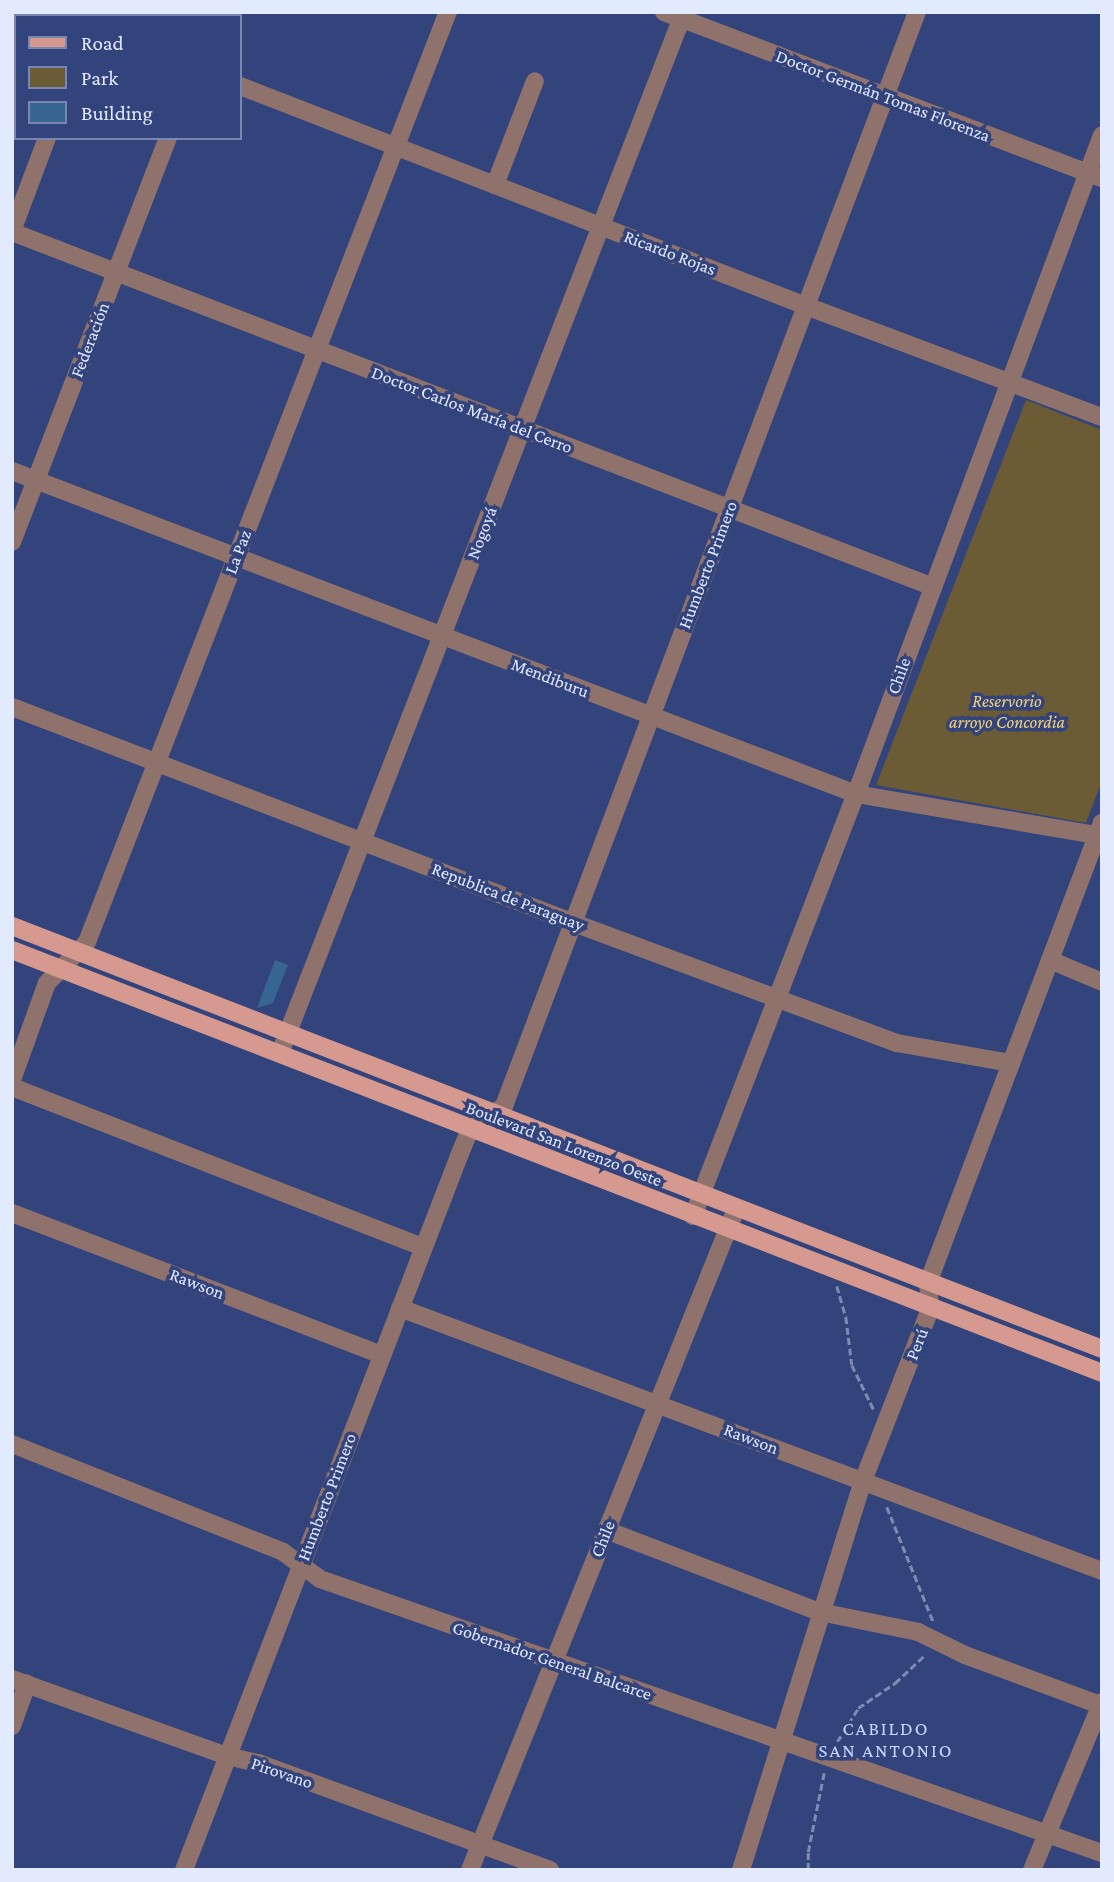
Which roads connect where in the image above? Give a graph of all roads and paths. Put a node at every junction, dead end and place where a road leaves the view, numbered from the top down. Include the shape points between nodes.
1 (448, 12) edge
2 (664, 12) edge
3 (917, 12) edge
4 (682, 16) edge
5 (536, 81) dead end
6 (242, 87) edge
7 (885, 97) junction
8 (1102, 135) edge
9 (46, 140) edge
10 (167, 140) edge
11 (396, 146) junction
12 (1094, 176) edge
13 (495, 185) junction
14 (601, 226) junction
15 (12, 231) edge
16 (116, 272) junction
17 (806, 306) junction
18 (318, 349) junction
19 (1009, 382) junction
20 (1102, 417) edge
21 (522, 430) junction
22 (12, 471) edge
23 (36, 480) junction
24 (729, 509) junction
25 (12, 541) edge
26 (236, 556) junction
27 (931, 586) junction
28 (442, 636) junction
29 (12, 707) edge
30 (650, 716) junction
31 (157, 762) junction
32 (856, 794) junction
33 (1100, 831) edge
34 (364, 840) junction
35 (574, 923) junction
36 (12, 926) edge
37 (12, 950) edge
38 (80, 952) junction
39 (1050, 960) junction
40 (62, 968) junction
41 (1102, 982) edge
42 (778, 999) junction
43 (288, 1032) junction
44 (280, 1053) junction
45 (1011, 1063) junction
46 (12, 1080) edge
47 (12, 1087) edge
48 (494, 1114) junction
49 (470, 1130) junction
50 (702, 1196) junction
51 (736, 1209) junction
52 (12, 1213) edge
53 (693, 1216) junction
54 (728, 1231) junction
55 (423, 1247) junction
56 (834, 1271) junction
57 (928, 1283) junction
58 (400, 1308) junction
59 (930, 1309) junction
60 (1102, 1349) edge
61 (381, 1355) junction
62 (1102, 1373) edge
63 (656, 1404) junction
64 (883, 1428) junction
65 (12, 1444) edge
66 (871, 1485) junction
67 (606, 1530) junction
68 (301, 1566) junction
69 (1102, 1571) edge
70 (820, 1612) junction
71 (937, 1641) junction
72 (552, 1662) junction
73 (20, 1681) edge
74 (1101, 1704) edge
75 (12, 1727) edge
76 (781, 1740) junction
77 (227, 1756) junction
78 (828, 1756) junction
79 (1048, 1833) junction
80 (480, 1844) junction
81 (1102, 1853) edge
82 (184, 1868) edge
83 (470, 1870) edge
84 (550, 1870) edge
85 (741, 1870) edge
86 (808, 1870) edge
87 (1032, 1870) edge

1 - 11 street, La Paz
2 - 4 street, Doctor Germán Tomas Florenza
3 - 7 street, Humberto Primero
4 - 7 street, Doctor Germán Tomas Florenza
4 - 14 street, Nogoyá
5 - 13 street
6 - 11 street, Ricardo Rojas
7 - 12 street, Doctor Germán Tomas Florenza
7 - 17 street, Humberto Primero
8 - 12 street, Chile
9 - 15 street
10 - 16 street, Federación
11 - 13 street, Ricardo Rojas
11 - 18 street, La Paz
12 - 19 street, Chile
13 - 14 street, Ricardo Rojas
14 - 17 street, Ricardo Rojas
14 - 21 street, Nogoyá
15 - 16 street, Doctor Carlos María del Cerro
16 - 18 street, Doctor Carlos María del Cerro
16 - 23 street, Federación
17 - 19 street, Ricardo Rojas
17 - 24 street, Humberto Primero
18 - 21 street, Doctor Carlos María del Cerro
18 - 26 street, La Paz
19 - 20 street, Ricardo Rojas
19 - 27 street, Chile
21 - 24 street, Doctor Carlos María del Cerro
21 - 28 street, Nogoyá
22 - 23 street, Mendiburu
23 - 25 street, Federación
23 - 26 street, Mendiburu
24 - 27 street, Doctor Carlos María del Cerro
24 - 30 street, Humberto Primero
26 - 28 street, Mendiburu
26 - 31 street, La Paz
27 - 32 street, Chile
28 - 30 street, Mendiburu
28 - 34 street, Nogoyá
29 - 31 street, Republica de Paraguay
30 - 32 street, Mendiburu
30 - 35 street, Humberto Primero
31 - 34 street, Republica de Paraguay
31 - 38 street, La Paz
32 - 33 street, Mendiburu
32 - 42 street, Chile
33 - 39 street, Perú
34 - 35 street, Republica de Paraguay
34 - 43 street, Nogoyá
35 - 42 street, Republica de Paraguay
35 - 48 street, Humberto Primero via 503,1106
36 - 38 main road, Boulevard San Lorenzo Oeste
37 - 40 main road, Boulevard San Lorenzo Oeste
38 - 40 street, La Paz
38 - 43 main road, Boulevard San Lorenzo Oeste
39 - 41 street
39 - 45 street, Perú
40 - 44 main road, Boulevard San Lorenzo Oeste
40 - 46 street, La Paz via 47,983
42 - 45 street, Republica de Paraguay via 897,1043
42 - 50 street, Chile
43 - 44 street, Nogoyá
43 - 48 main road, Boulevard San Lorenzo Oeste
44 - 49 main road, Boulevard San Lorenzo Oeste
45 - 57 street, Perú
47 - 55 street
48 - 49 street
48 - 50 main road, Boulevard San Lorenzo Oeste
49 - 53 main road, Boulevard San Lorenzo Oeste
49 - 55 street, Humberto Primero
50 - 51 main road, Boulevard San Lorenzo Oeste
50 - 53 street, Chile
51 - 54 street, Chile
51 - 57 main road, Boulevard San Lorenzo Oeste
52 - 61 street, Rawson
53 - 54 main road, Boulevard San Lorenzo Oeste
54 - 56 main road, Boulevard San Lorenzo Oeste
54 - 63 street, Chile
55 - 58 street, Humberto Primero
56 - 59 main road, Boulevard San Lorenzo Oeste
56 - 64 path via 852,1365
57 - 59 street, Perú
57 - 60 main road, Boulevard San Lorenzo Oeste
58 - 61 street, Humberto Primero
58 - 63 street, Rawson
59 - 62 main road, Boulevard San Lorenzo Oeste
59 - 64 street, Perú
61 - 68 street, Humberto Primero
63 - 66 street, Rawson
63 - 67 street, Chile
64 - 66 street, Perú
65 - 68 street, Gobernador General Balcarce via 283,1552
66 - 69 street, Rawson
66 - 70 street, Perú
66 - 71 path via 920,1584
67 - 70 street
67 - 72 street, Chile
68 - 72 street, Gobernador General Balcarce via 320,1579
68 - 77 street, Humberto Primero
70 - 71 street via 918,1632
70 - 76 street, Perú
71 - 74 street
71 - 78 path via 895,1684 859,1708
72 - 76 street, Gobernador General Balcarce
72 - 80 street, Chile
73 - 75 street
73 - 77 street, Pirovano
74 - 79 street
76 - 78 street, Gobernador General Balcarce
76 - 85 street, Perú
77 - 80 street, Pirovano via 258,1763
77 - 82 street, Humberto Primero
78 - 79 street, Gobernador General Balcarce
78 - 86 path
79 - 81 street, Gobernador General Balcarce
79 - 87 street
80 - 83 street, Chile
80 - 84 street, Pirovano

